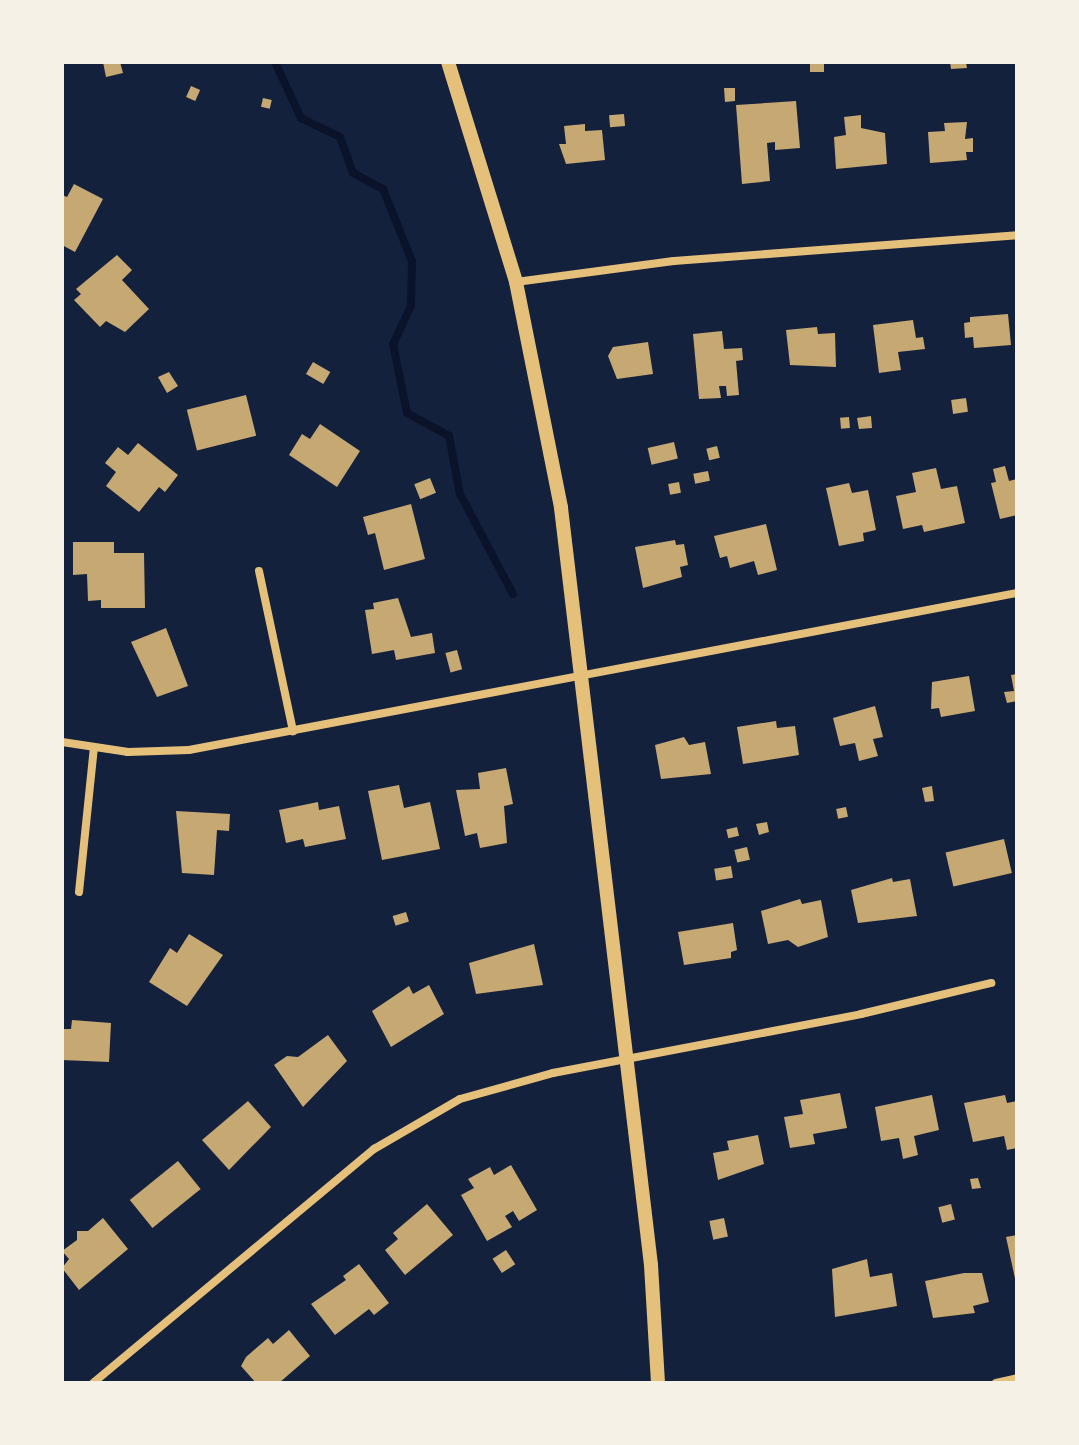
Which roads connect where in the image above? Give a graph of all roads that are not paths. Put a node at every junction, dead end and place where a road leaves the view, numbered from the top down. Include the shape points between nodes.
1 (448, 62) edge
2 (1017, 235) edge
3 (516, 282) junction
4 (259, 571) dead end
5 (1017, 593) edge
6 (581, 676) junction
7 (293, 731) junction
8 (62, 742) edge
9 (94, 748) junction
10 (79, 892) dead end
11 (991, 983) dead end
12 (627, 1060) junction
13 (1017, 1378) edge
14 (93, 1383) edge
15 (658, 1383) edge
16 (996, 1383) edge

1 - 3 street
2 - 3 street via 674,261
3 - 6 street via 559,493
4 - 7 street
5 - 6 street
6 - 7 street
6 - 12 street
7 - 9 street via 189,750
8 - 9 street
9 - 10 street
11 - 12 street
12 - 14 street via 504,1084 420,1118 374,1149
12 - 15 street via 651,1265
13 - 16 street

